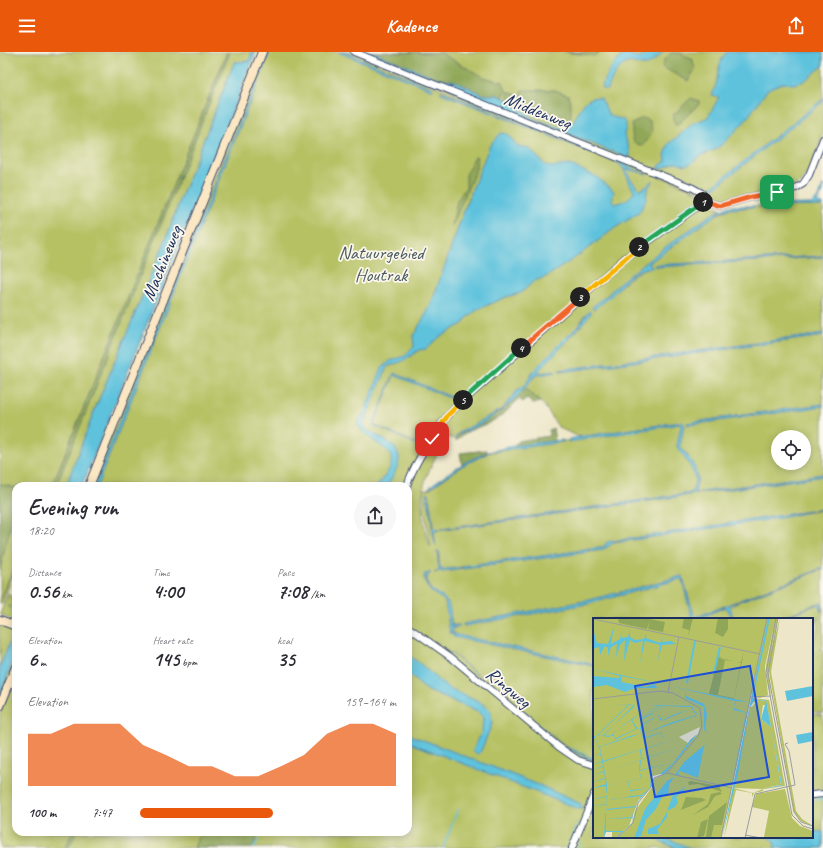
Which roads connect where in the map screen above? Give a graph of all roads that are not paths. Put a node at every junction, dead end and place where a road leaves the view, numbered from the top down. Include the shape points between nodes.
1 (262, 52) edge
2 (354, 52) edge
3 (823, 139) edge
4 (705, 201) junction
5 (90, 482) edge
6 (409, 482) edge
7 (0, 620) edge
8 (12, 625) edge
9 (412, 630) edge
10 (12, 677) edge
11 (0, 706) edge
12 (593, 765) edge
13 (823, 794) edge
14 (813, 795) edge
15 (593, 796) edge
16 (572, 848) edge

1 - 5 street, Machineweg
2 - 4 street, Middenweg via 693,188 702,193
3 - 4 street via 809,175 803,184 796,188 720,206
4 - 6 street via 625,258 454,408 424,453
7 - 8 street
9 - 12 street, Ringweg via 452,658 559,747 578,760
10 - 11 street
13 - 14 street
15 - 16 street

